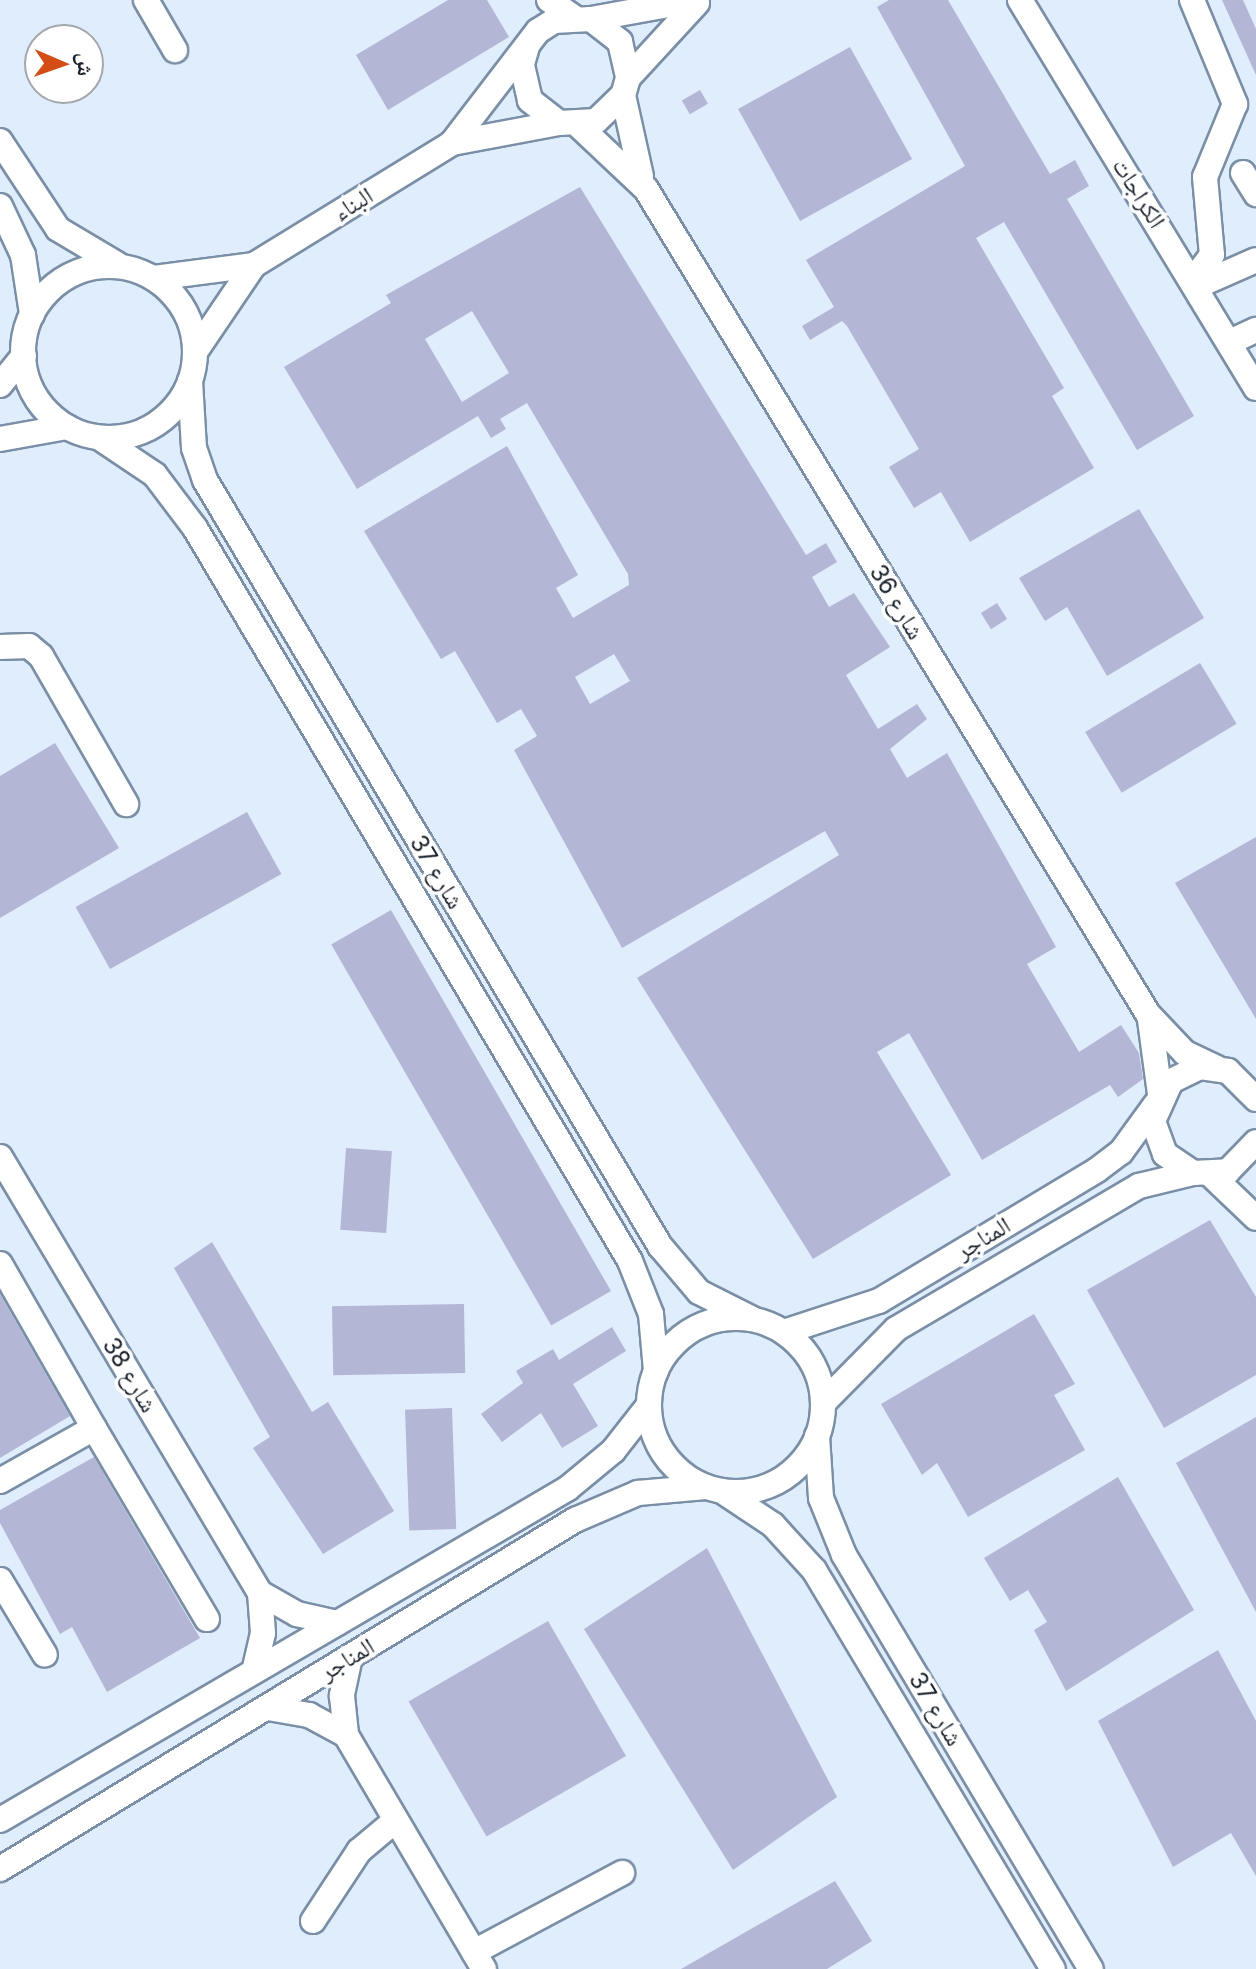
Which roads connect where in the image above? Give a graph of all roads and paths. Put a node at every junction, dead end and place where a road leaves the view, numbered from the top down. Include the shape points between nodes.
1 (146, 0) edge
2 (549, 0) edge
3 (698, 0) edge
4 (1020, 0) edge
5 (1192, 0) edge
6 (582, 18) junction
7 (527, 47) junction
8 (175, 50) dead end
9 (626, 86) junction
10 (569, 124) junction
11 (0, 141) edge
12 (452, 143) junction
13 (1243, 173) dead end
14 (646, 189) junction
15 (1256, 194) edge
16 (0, 206) edge
17 (1256, 260) edge
18 (254, 265) junction
19 (126, 268) junction
20 (154, 278) junction
21 (1195, 283) junction
22 (32, 314) junction
23 (1256, 330) edge
24 (1230, 342) junction
25 (195, 352) junction
26 (24, 355) junction
27 (190, 381) junction
28 (0, 385) edge
29 (1256, 388) edge
30 (67, 427) junction
31 (100, 438) junction
32 (0, 439) edge
33 (0, 647) edge
34 (126, 804) dead end
35 (1148, 1014) junction
36 (1222, 1069) junction
37 (1256, 1069) edge
38 (1158, 1099) junction
39 (1256, 1099) edge
40 (1255, 1145) edge
41 (0, 1157) edge
42 (1202, 1174) junction
43 (1256, 1177) edge
44 (1256, 1218) edge
45 (0, 1264) edge
46 (753, 1319) junction
47 (784, 1332) junction
48 (656, 1371) junction
49 (823, 1403) junction
50 (649, 1405) junction
51 (94, 1428) junction
52 (817, 1436) junction
53 (0, 1481) edge
54 (714, 1489) junction
55 (0, 1580) edge
56 (260, 1593) junction
57 (207, 1619) dead end
58 (337, 1623) junction
59 (45, 1655) dead end
60 (350, 1657) junction
61 (254, 1671) junction
62 (268, 1708) junction
63 (346, 1735) junction
64 (0, 1820) edge
65 (396, 1820) junction
66 (0, 1869) edge
67 (622, 1873) dead end
68 (313, 1921) dead end
69 (479, 1960) edge
70 (1053, 1969) edge
71 (1091, 1969) edge

1 - 8 street
2 - 6 street
3 - 6 street
3 - 9 street
4 - 21 street, الكراجات
5 - 21 street via 1235,104 1205,177 1212,255
6 - 7 street via 538,31
6 - 9 street via 620,42
7 - 10 street via 522,64 530,100
7 - 12 street, البناء
9 - 10 street via 612,111
9 - 14 street, شارع 36
10 - 12 street, البناء
10 - 14 street, شارع 36
11 - 19 street via 58,229
12 - 18 street, البناء
13 - 15 street
14 - 35 street, شارع 36
16 - 22 street via 23,255
17 - 21 street
18 - 20 street, البناء
18 - 25 street, البناء
19 - 20 street
19 - 22 street via 79,272 51,288
20 - 25 street via 184,310
21 - 24 street, الكراجات
22 - 26 street
23 - 24 street
24 - 29 street, الكراجات
25 - 27 street
26 - 28 street
26 - 30 street via 41,404
27 - 31 street via 154,425
27 - 46 street, شارع 37 via 194,448 205,480 643,1219 699,1292
30 - 31 street
30 - 32 street
31 - 48 street, شارع 37 via 155,475 195,528 630,1261 651,1314
33 - 34 street via 29,646 41,656
35 - 36 street, شارع 36 via 1185,1053
35 - 38 street, شارع 36
36 - 37 street
36 - 38 street, المناجر via 1184,1072
36 - 39 street
38 - 42 street, شارع 36 via 1156,1138
38 - 47 street, المناجر via 1121,1152 1097,1170 879,1301
40 - 42 street, المناجر via 1235,1166
40 - 43 street
41 - 56 street, شارع 38
42 - 44 street
42 - 49 street, المناجر via 1139,1186 896,1329
45 - 51 street
46 - 47 street
46 - 48 street via 719,1319 688,1332
47 - 49 street via 816,1371
48 - 50 street
49 - 52 street
50 - 54 street via 665,1455
50 - 58 street, المناجر via 613,1451 567,1489
51 - 53 street
51 - 57 street
52 - 54 street via 786,1476 756,1490
52 - 71 street, شارع 37 via 821,1498 844,1555
54 - 60 street, المناجر via 638,1493 606,1504
54 - 70 street, شارع 37 via 773,1525 814,1570
55 - 59 street
56 - 58 street, شارع 38 via 297,1614
56 - 61 street, شارع 38 via 263,1633
58 - 61 street, المناجر
60 - 62 street, المناجر
60 - 63 street via 342,1696
61 - 64 street, المناجر
62 - 63 street via 309,1715
62 - 66 street, المناجر
63 - 65 street
65 - 68 street via 359,1851
65 - 69 street
67 - 69 street

